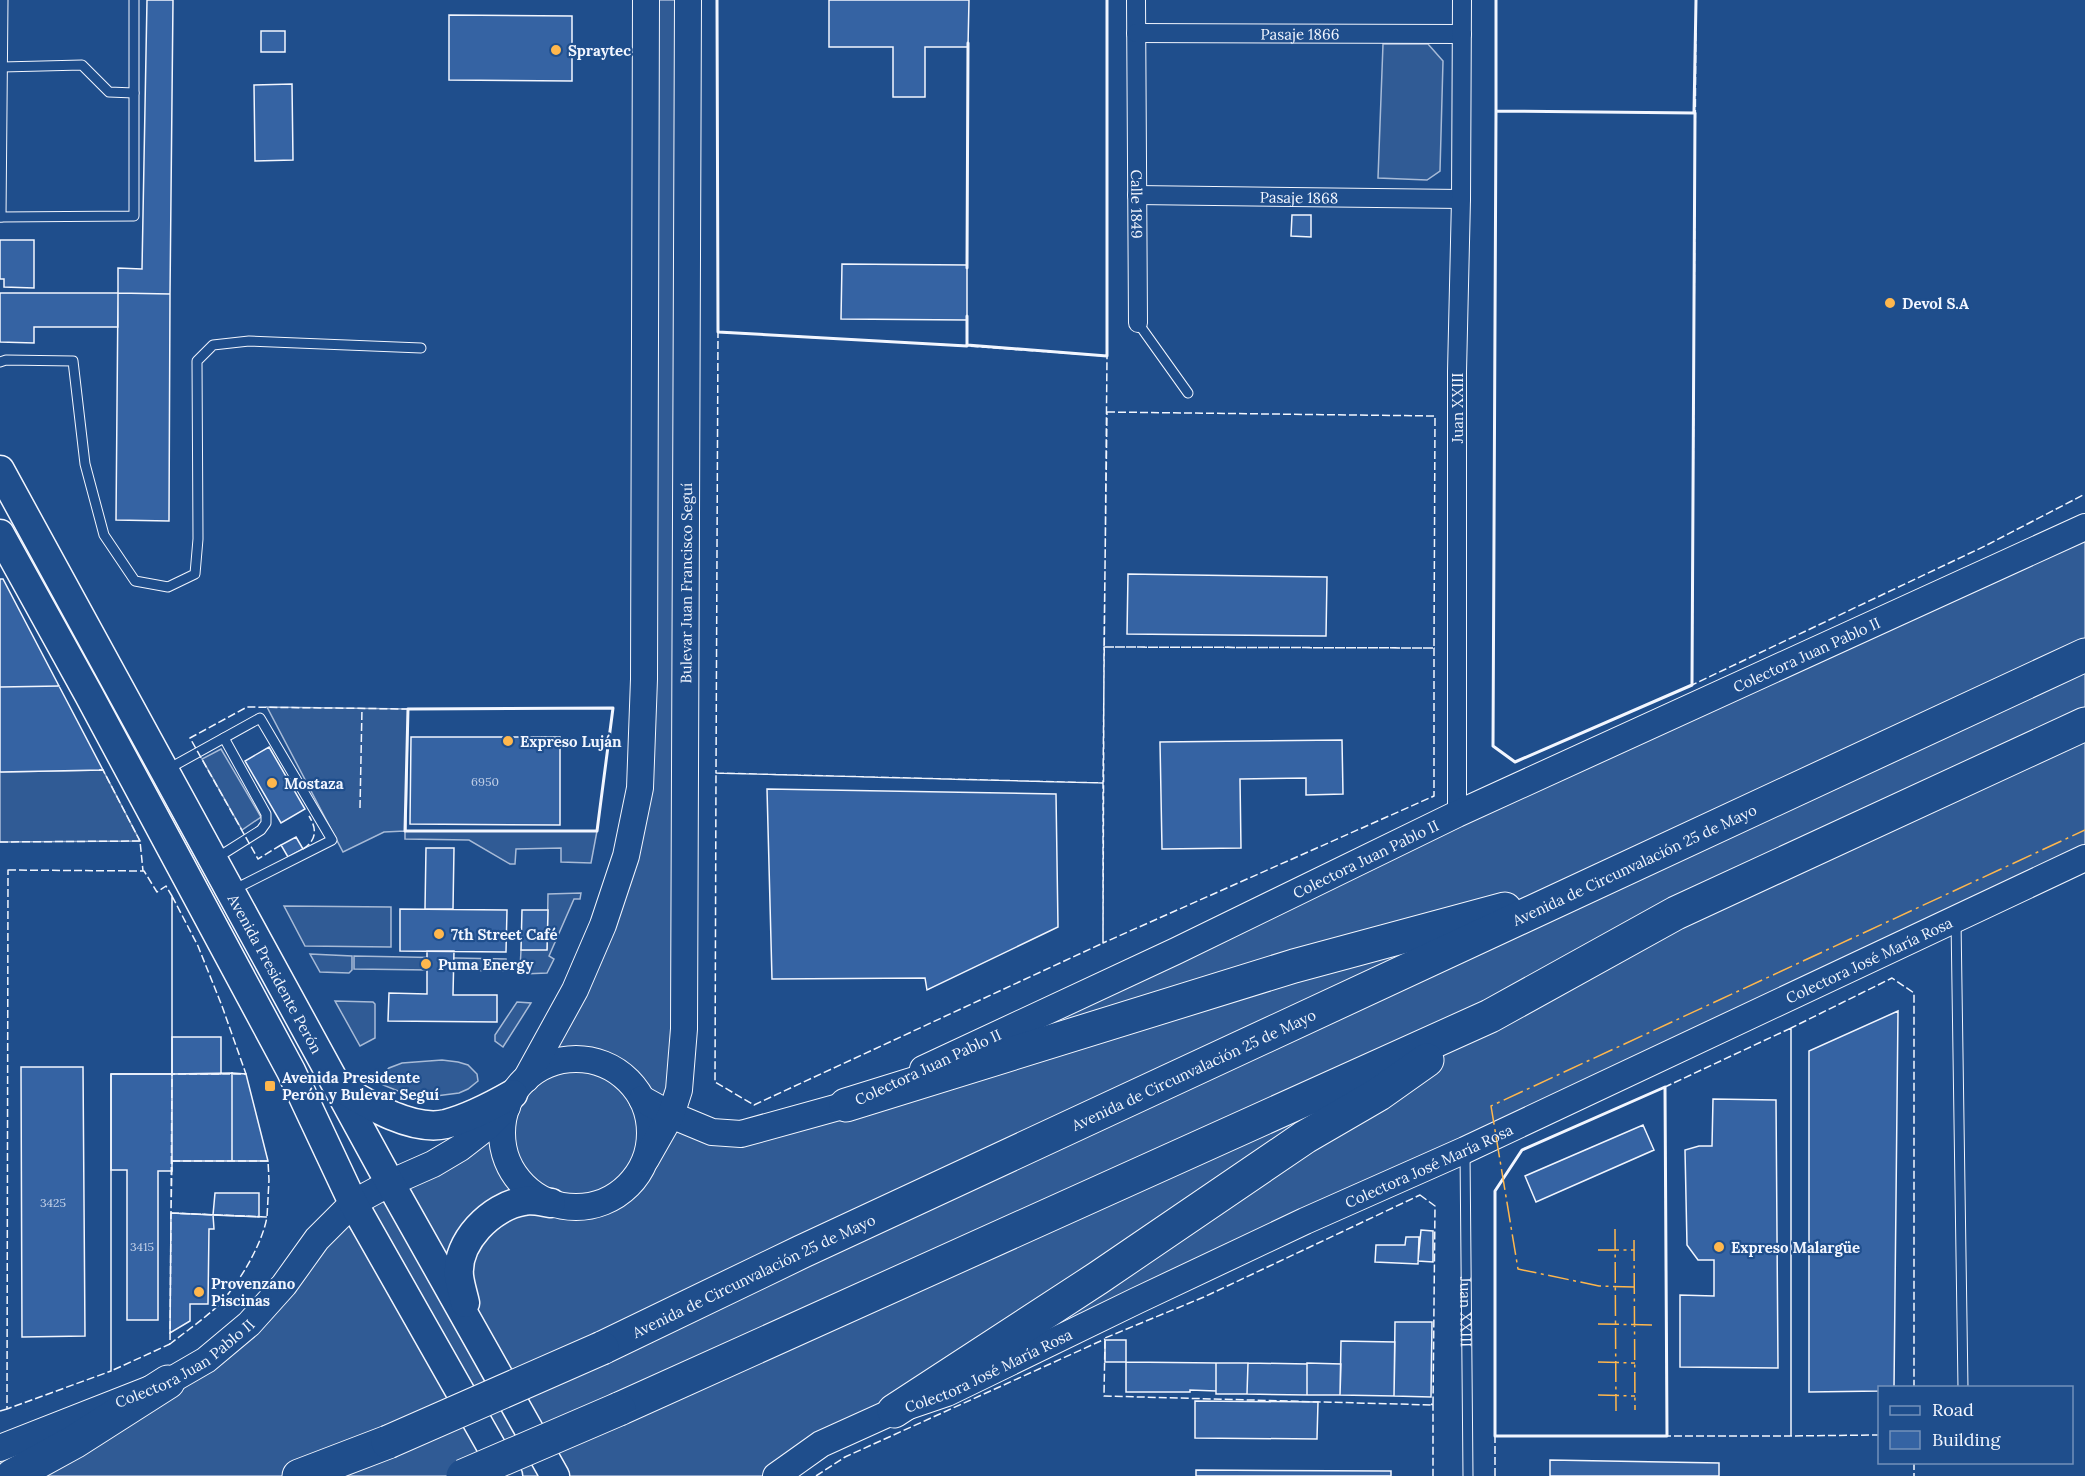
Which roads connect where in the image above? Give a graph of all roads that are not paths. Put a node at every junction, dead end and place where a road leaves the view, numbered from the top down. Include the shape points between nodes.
1 (3, 0) edge
2 (134, 0) edge
3 (646, 0) edge
4 (688, 0) edge
5 (1136, 0) edge
6 (1462, 0) edge
7 (1136, 33) junction
8 (1462, 34) junction
9 (2, 67) junction
10 (134, 93) junction
11 (1137, 195) junction
12 (1461, 199) junction
13 (0, 217) edge
14 (1138, 323) joint
15 (421, 348) dead end
16 (0, 362) edge
17 (1188, 393) dead end
18 (0, 470) edge
19 (2085, 527) edge
20 (0, 534) edge
21 (2085, 655) edge
22 (2085, 724) edge
23 (224, 738) junction
24 (165, 771) junction
25 (1456, 814) junction
26 (2085, 858) edge
27 (213, 859) junction
28 (1596, 884) junction
29 (231, 891) junction
30 (1956, 919) junction
31 (1490, 1016) junction
32 (339, 1088) junction
33 (515, 1093) junction
34 (642, 1099) junction
35 (846, 1105) junction
36 (671, 1114) junction
37 (1465, 1150) junction
38 (646, 1159) junction
39 (390, 1183) junction
40 (353, 1203) junction
41 (551, 1203) junction
42 (469, 1323) junction
43 (168, 1382) junction
44 (1963, 1386) edge
45 (894, 1411) junction
46 (0, 1448) edge
47 (12, 1476) edge
48 (299, 1476) edge
49 (463, 1476) edge
50 (508, 1476) edge
51 (555, 1476) edge
52 (776, 1476) edge
53 (1468, 1476) edge

1 - 9 lane
2 - 10 lane
3 - 33 main road via 644,679 640,788 626,856 603,925 575,990
4 - 36 main road, Bulevar Juan Francisco Seguí via 684,1029 679,1090
5 - 7 street, Calle 1849
6 - 8 street, Juan XXIII
7 - 8 street, Pasaje 1866
7 - 11 street, Calle 1849
8 - 12 street, Juan XXIII
9 - 10 lane via 82,65 109,92
9 - 13 lane
10 - 13 lane via 134,216
11 - 12 street, Pasaje 1868
11 - 14 street, Calle 1849
12 - 25 street, Juan XXIII
14 - 17 lane, Calle 1849
15 - 16 lane via 249,341 213,345 197,361 195,574 168,587 135,581 104,535 85,464 73,361
18 - 24 main road, Avenida Presidente Perón
19 - 25 main road, Colectora Juan Pablo II
20 - 40 main road, Avenida Presidente Perón via 291,1071
21 - 28 highway, Avenida de Circunvalación 25 de Mayo
22 - 31 highway via 1676,913
23 - 24 lane
23 - 27 lane via 266,814 266,823
23 - 29 lane via 260,718 332,840
24 - 27 main road, Avenida Presidente Perón
25 - 35 main road, Colectora Juan Pablo II via 1176,951
26 - 30 main road, Colectora José María Rosa
27 - 29 main road, Avenida Presidente Perón
28 - 35 highway via 1294,966
28 - 48 highway, Avenida de Circunvalación 25 de Mayo, bridge via 811,1247 602,1348 388,1442
29 - 32 main road, Avenida Presidente Perón
30 - 37 main road, Colectora José María Rosa
30 - 44 lane
31 - 45 highway via 1379,1094 1305,1137
31 - 49 highway, bridge
32 - 33 main road via 389,1115 413,1123 444,1125
32 - 39 main road, Avenida Presidente Perón
33 - 34 main road via 539,1069 570,1059 604,1064 620,1073
33 - 39 main road, Colectora Juan Pablo II via 487,1127 460,1148
33 - 41 main road via 503,1123 506,1157 523,1185
34 - 36 main road, Colectora Juan Pablo II
34 - 38 main road via 649,1119
35 - 36 main road, Colectora Juan Pablo II via 741,1134 712,1132
36 - 38 main road, Bulevar Juan Francisco Seguí
37 - 45 main road, Colectora José María Rosa via 1305,1221 947,1394
37 - 53 lane, Juan XXIII
38 - 41 main road via 637,1176 608,1201 570,1207
39 - 40 main road, Colectora Juan Pablo II
39 - 42 main road, Avenida Presidente Perón
40 - 43 main road, Colectora Juan Pablo II via 317,1239 249,1324 206,1360
40 - 50 main road, Avenida Presidente Perón
41 - 42 main road via 525,1200 508,1205 481,1222 464,1249 459,1274
42 - 51 main road, Avenida Presidente Perón
43 - 46 main road, Colectora Juan Pablo II
43 - 47 highway
45 - 52 main road, Colectora José María Rosa via 822,1444

